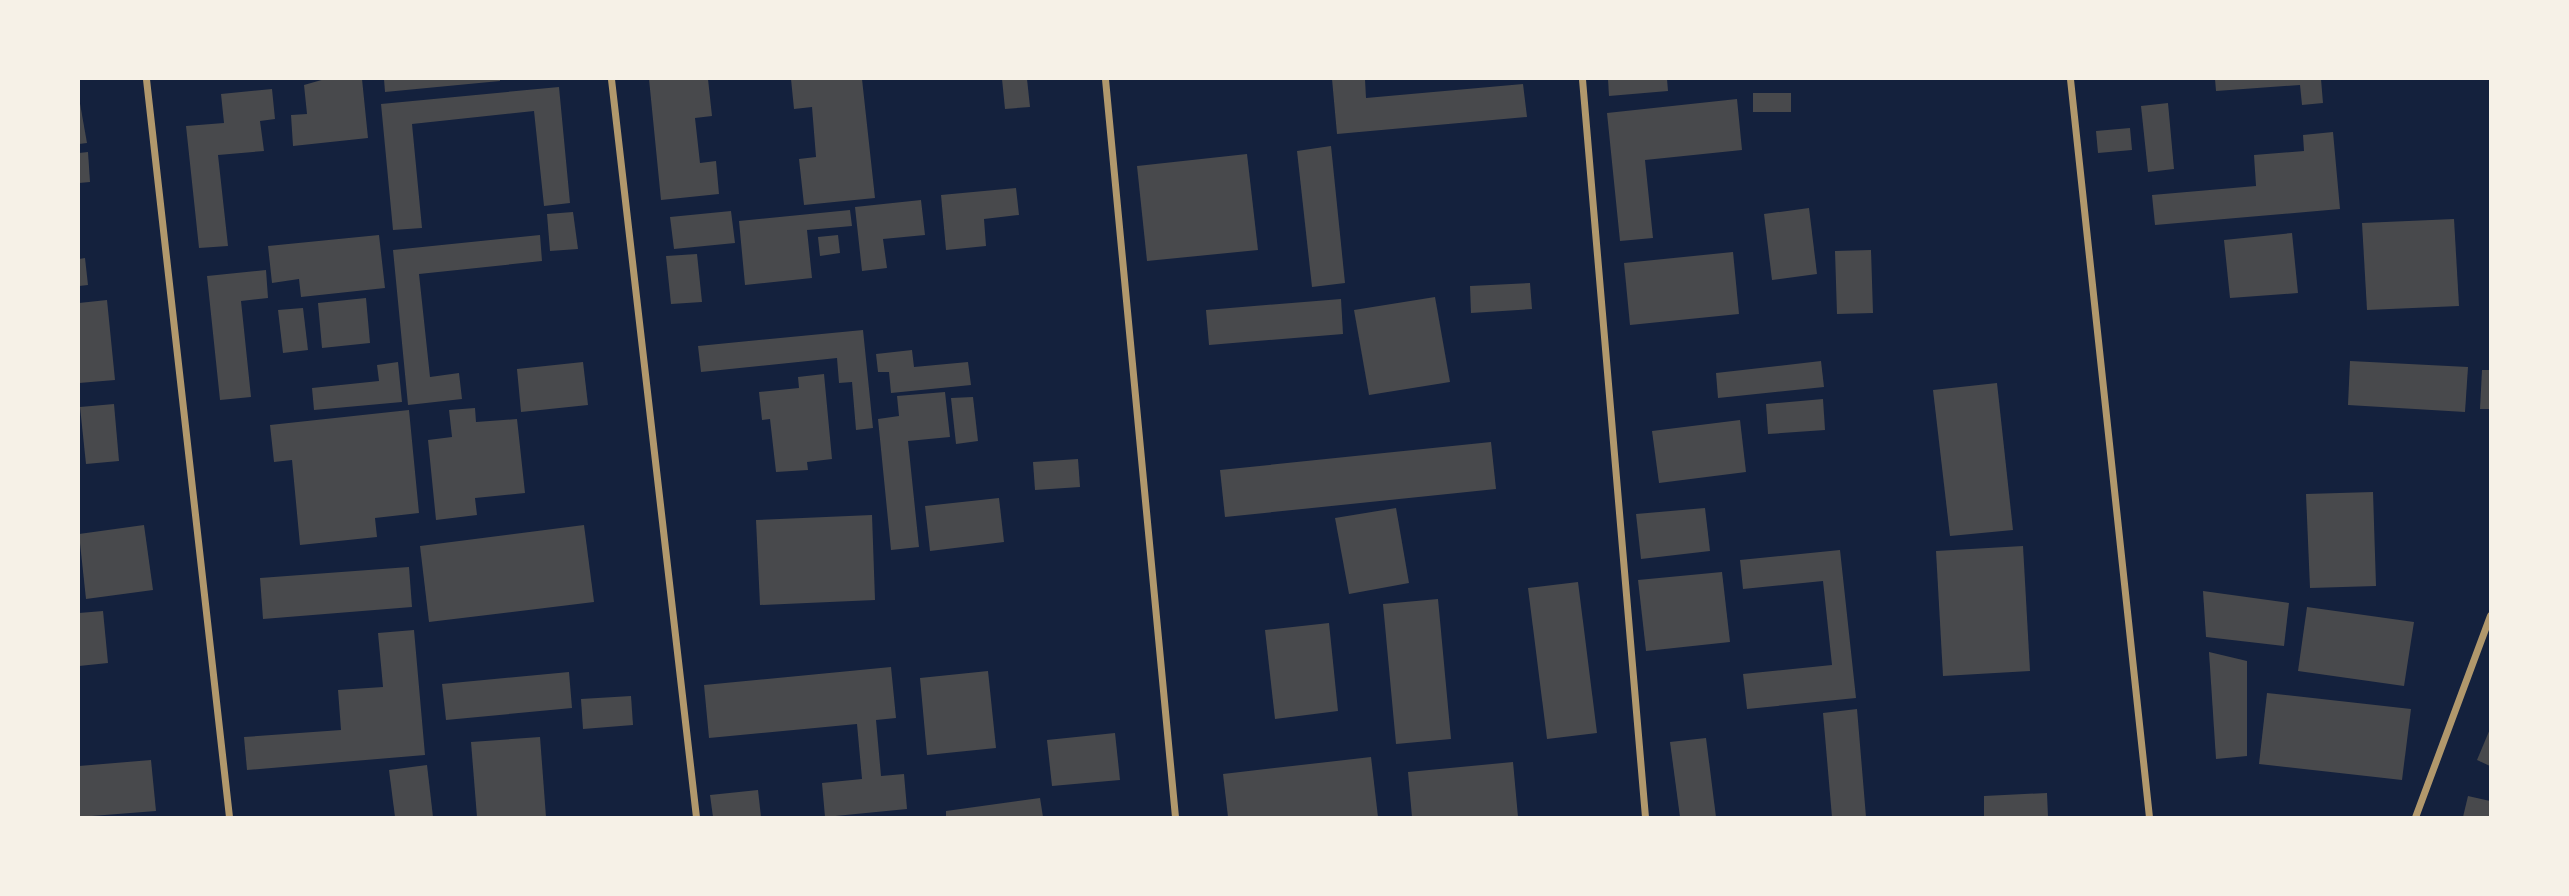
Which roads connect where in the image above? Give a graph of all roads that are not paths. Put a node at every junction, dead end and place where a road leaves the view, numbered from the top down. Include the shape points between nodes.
1 (146, 79) edge
2 (611, 79) edge
3 (1105, 79) edge
4 (1582, 79) edge
5 (2070, 79) edge
6 (2490, 615) edge
7 (2482, 638) junction
8 (2490, 640) edge
9 (229, 817) edge
10 (695, 817) edge
11 (1175, 817) edge
12 (1645, 817) edge
13 (2149, 817) edge
14 (2415, 817) edge

1 - 9 street
2 - 10 street
3 - 11 street
4 - 12 street
5 - 13 street
6 - 7 street
7 - 8 street
7 - 14 street

